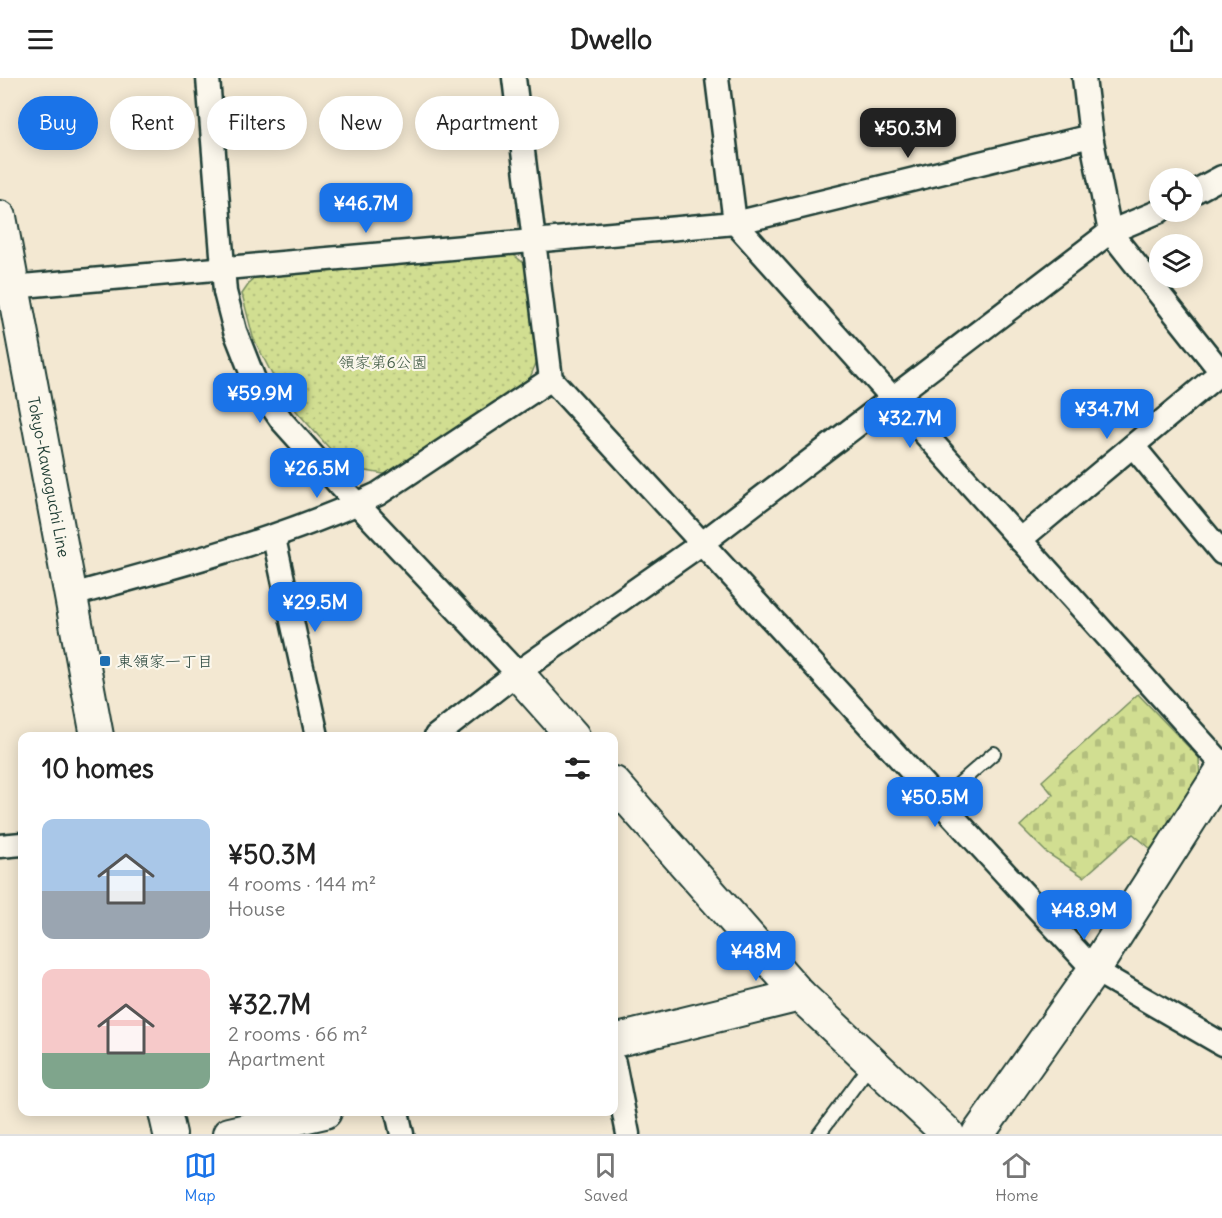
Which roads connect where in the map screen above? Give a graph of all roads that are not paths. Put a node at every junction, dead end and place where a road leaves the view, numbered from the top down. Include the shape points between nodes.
1 (208, 78) edge
2 (514, 78) edge
3 (717, 78) edge
4 (1084, 78) edge
5 (1091, 136) junction
6 (1222, 177) edge
7 (1203, 187) edge
8 (1149, 216) edge
9 (0, 218) edge
10 (735, 223) junction
11 (1110, 232) junction
12 (533, 239) junction
13 (224, 268) junction
14 (6, 287) edge
15 (1221, 373) edge
16 (550, 379) junction
17 (891, 398) junction
18 (1133, 446) junction
19 (357, 504) junction
20 (274, 538) junction
21 (1020, 540) junction
22 (701, 544) junction
23 (1222, 553) edge
24 (72, 596) junction
25 (517, 673) junction
26 (96, 732) edge
27 (316, 732) edge
28 (441, 732) edge
29 (569, 732) edge
30 (994, 753) dead end
31 (1222, 764) edge
32 (1222, 770) edge
33 (618, 788) edge
34 (938, 802) junction
35 (18, 844) edge
36 (0, 846) edge
37 (1094, 970) junction
38 (800, 995) junction
39 (618, 1040) edge
40 (1222, 1044) edge
41 (872, 1063) junction
42 (618, 1083) edge
43 (166, 1116) edge
44 (308, 1116) edge
45 (398, 1116) edge
46 (170, 1134) edge
47 (229, 1134) edge
48 (402, 1134) edge
49 (628, 1134) edge
50 (819, 1134) edge
51 (948, 1134) edge
52 (978, 1134) edge

1 - 13 street
2 - 12 street
3 - 10 street
4 - 5 street
5 - 10 street
5 - 11 street
6 - 7 street
8 - 11 street
9 - 14 street, Tokyo-Kawaguchi Line
10 - 12 street
10 - 17 street
11 - 15 street
11 - 17 street
12 - 13 street
12 - 16 street
13 - 14 street
13 - 19 street via 225,292 235,331 255,382 282,421
14 - 24 street, Tokyo-Kawaguchi Line
15 - 18 street
16 - 19 street via 378,494
16 - 22 street
17 - 21 street
17 - 22 street
18 - 21 street
18 - 23 street
19 - 20 street
19 - 25 street
20 - 24 street
20 - 27 street
21 - 31 street
22 - 25 street
22 - 34 street
24 - 26 street, Tokyo-Kawaguchi Line
25 - 28 street
25 - 29 street
30 - 34 lane
32 - 37 street
33 - 38 street
34 - 37 street
35 - 36 street
37 - 40 street
37 - 52 street
38 - 39 street
38 - 41 street
41 - 50 lane
41 - 51 street
42 - 49 street
43 - 46 street
44 - 47 street
45 - 48 street

